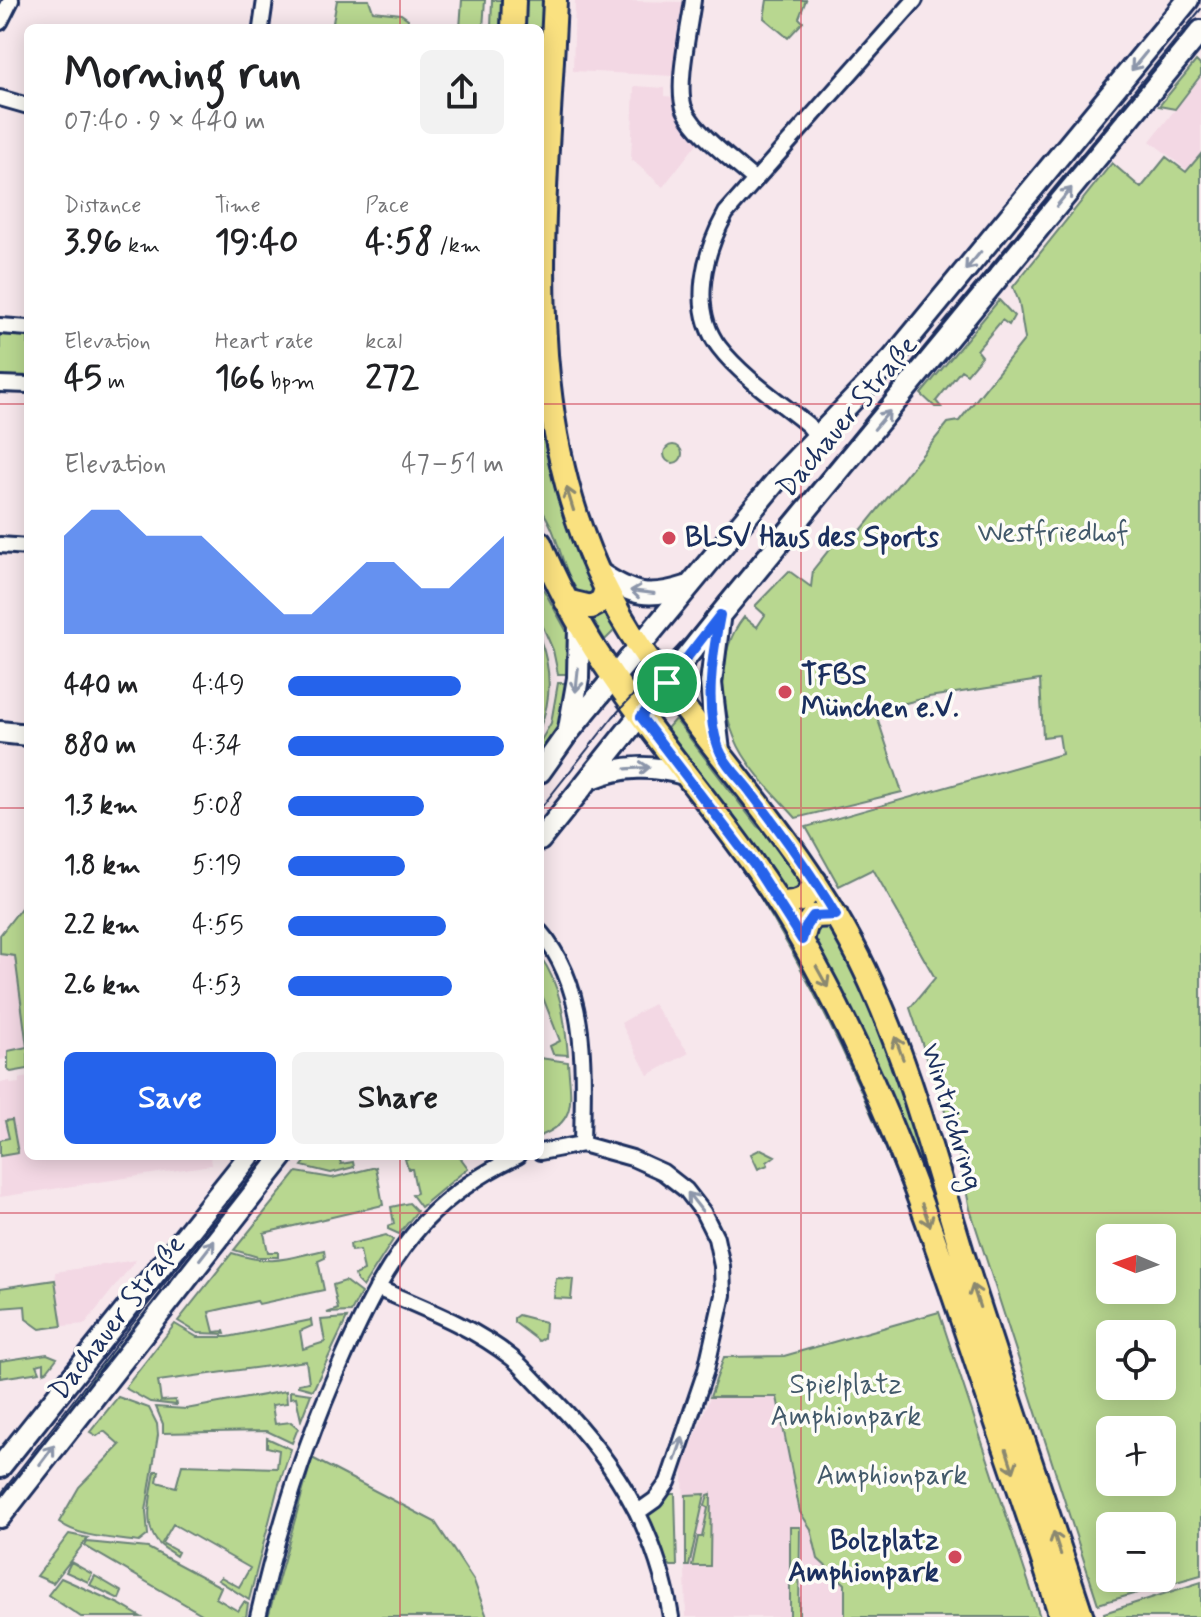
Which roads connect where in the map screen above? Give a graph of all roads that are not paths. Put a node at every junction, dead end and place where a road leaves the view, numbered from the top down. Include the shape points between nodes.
1 (11, 0) edge
2 (265, 0) edge
3 (514, 0) edge
4 (555, 0) edge
5 (693, 0) edge
6 (915, 0) edge
7 (1188, 0) edge
8 (0, 22) edge
9 (262, 24) edge
10 (513, 24) edge
11 (1201, 31) edge
12 (0, 98) edge
13 (24, 105) edge
14 (755, 180) junction
15 (544, 237) edge
16 (544, 308) edge
17 (0, 326) edge
18 (24, 328) edge
19 (0, 384) edge
20 (24, 385) edge
21 (817, 436) junction
22 (0, 545) edge
23 (24, 547) edge
24 (544, 552) edge
25 (602, 580) junction
26 (689, 586) junction
27 (566, 601) junction
28 (720, 615) junction
29 (579, 626) junction
30 (640, 646) junction
31 (613, 680) junction
32 (667, 683) junction
33 (641, 717) junction
34 (0, 732) edge
35 (567, 734) junction
36 (24, 735) edge
37 (719, 751) junction
38 (544, 766) edge
39 (684, 774) junction
40 (592, 778) junction
41 (544, 835) edge
42 (815, 881) junction
43 (779, 903) junction
44 (836, 915) junction
45 (544, 938) edge
46 (802, 940) junction
47 (582, 1144) junction
48 (544, 1151) edge
49 (246, 1160) edge
50 (280, 1160) edge
51 (511, 1160) edge
52 (377, 1288) junction
53 (0, 1467) edge
54 (638, 1512) junction
55 (0, 1517) edge
56 (258, 1617) edge
57 (671, 1617) edge
58 (1061, 1617) edge
59 (1082, 1617) edge

1 - 8 street
2 - 9 street
3 - 10 main road
15 -> 4 main road, Wintrichring
5 - 14 street via 681,90 684,108 692,122
6 - 14 street
7 -> 21 main road, Dachauer Straße via 892,359
28 -> 11 main road, Dachauer Straße
12 - 13 street
14 - 21 street via 712,238 704,275 705,315 717,346
25 -> 16 main road, Wintrichring via 563,476 550,405
17 - 18 street
19 - 20 street
21 - 26 main road, Dachauer Straße
22 - 23 street
24 - 27 main road, Wintrichring
26 -> 25 main road via 644,595
25 - 27 main road via 602,601 591,607
25 - 30 main road, Wintrichring
26 - 30 main road, Dachauer Straße
27 - 29 main road, Wintrichring
28 - 32 main road, Dachauer Straße
28 - 37 main road via 711,683
29 - 31 main road, Wintrichring
29 -> 35 main road via 578,678
30 - 31 main road, Dachauer Straße
30 - 32 main road, Wintrichring
31 - 33 main road, Wintrichring
31 - 35 main road, Dachauer Straße
32 - 33 main road, Dachauer Straße
32 - 37 main road, Wintrichring
33 - 39 main road, Wintrichring
33 - 40 main road, Dachauer Straße
34 - 36 main road
35 - 38 main road, Dachauer Straße
37 - 42 main road, Wintrichring
40 -> 39 main road via 639,767
39 - 43 main road, Wintrichring
40 - 41 main road, Dachauer Straße
42 - 43 main road via 806,898
42 - 44 main road, Wintrichring
43 - 46 main road, Wintrichring
44 - 46 main road via 813,916
59 -> 44 main road, Wintrichring via 900,1051
45 - 47 street via 558,958 577,1012
46 -> 58 main road, Wintrichring via 835,1000 915,1184
47 - 48 street
54 -> 47 street via 668,1482 713,1344 723,1295 722,1266 716,1238 686,1190 632,1158
49 - 53 main road, Dachauer Straße
55 -> 50 main road, Dachauer Straße
51 - 52 street via 479,1177 425,1221
52 - 54 street via 456,1322 511,1358 588,1435
52 - 56 street via 304,1452
54 - 57 street via 658,1558

